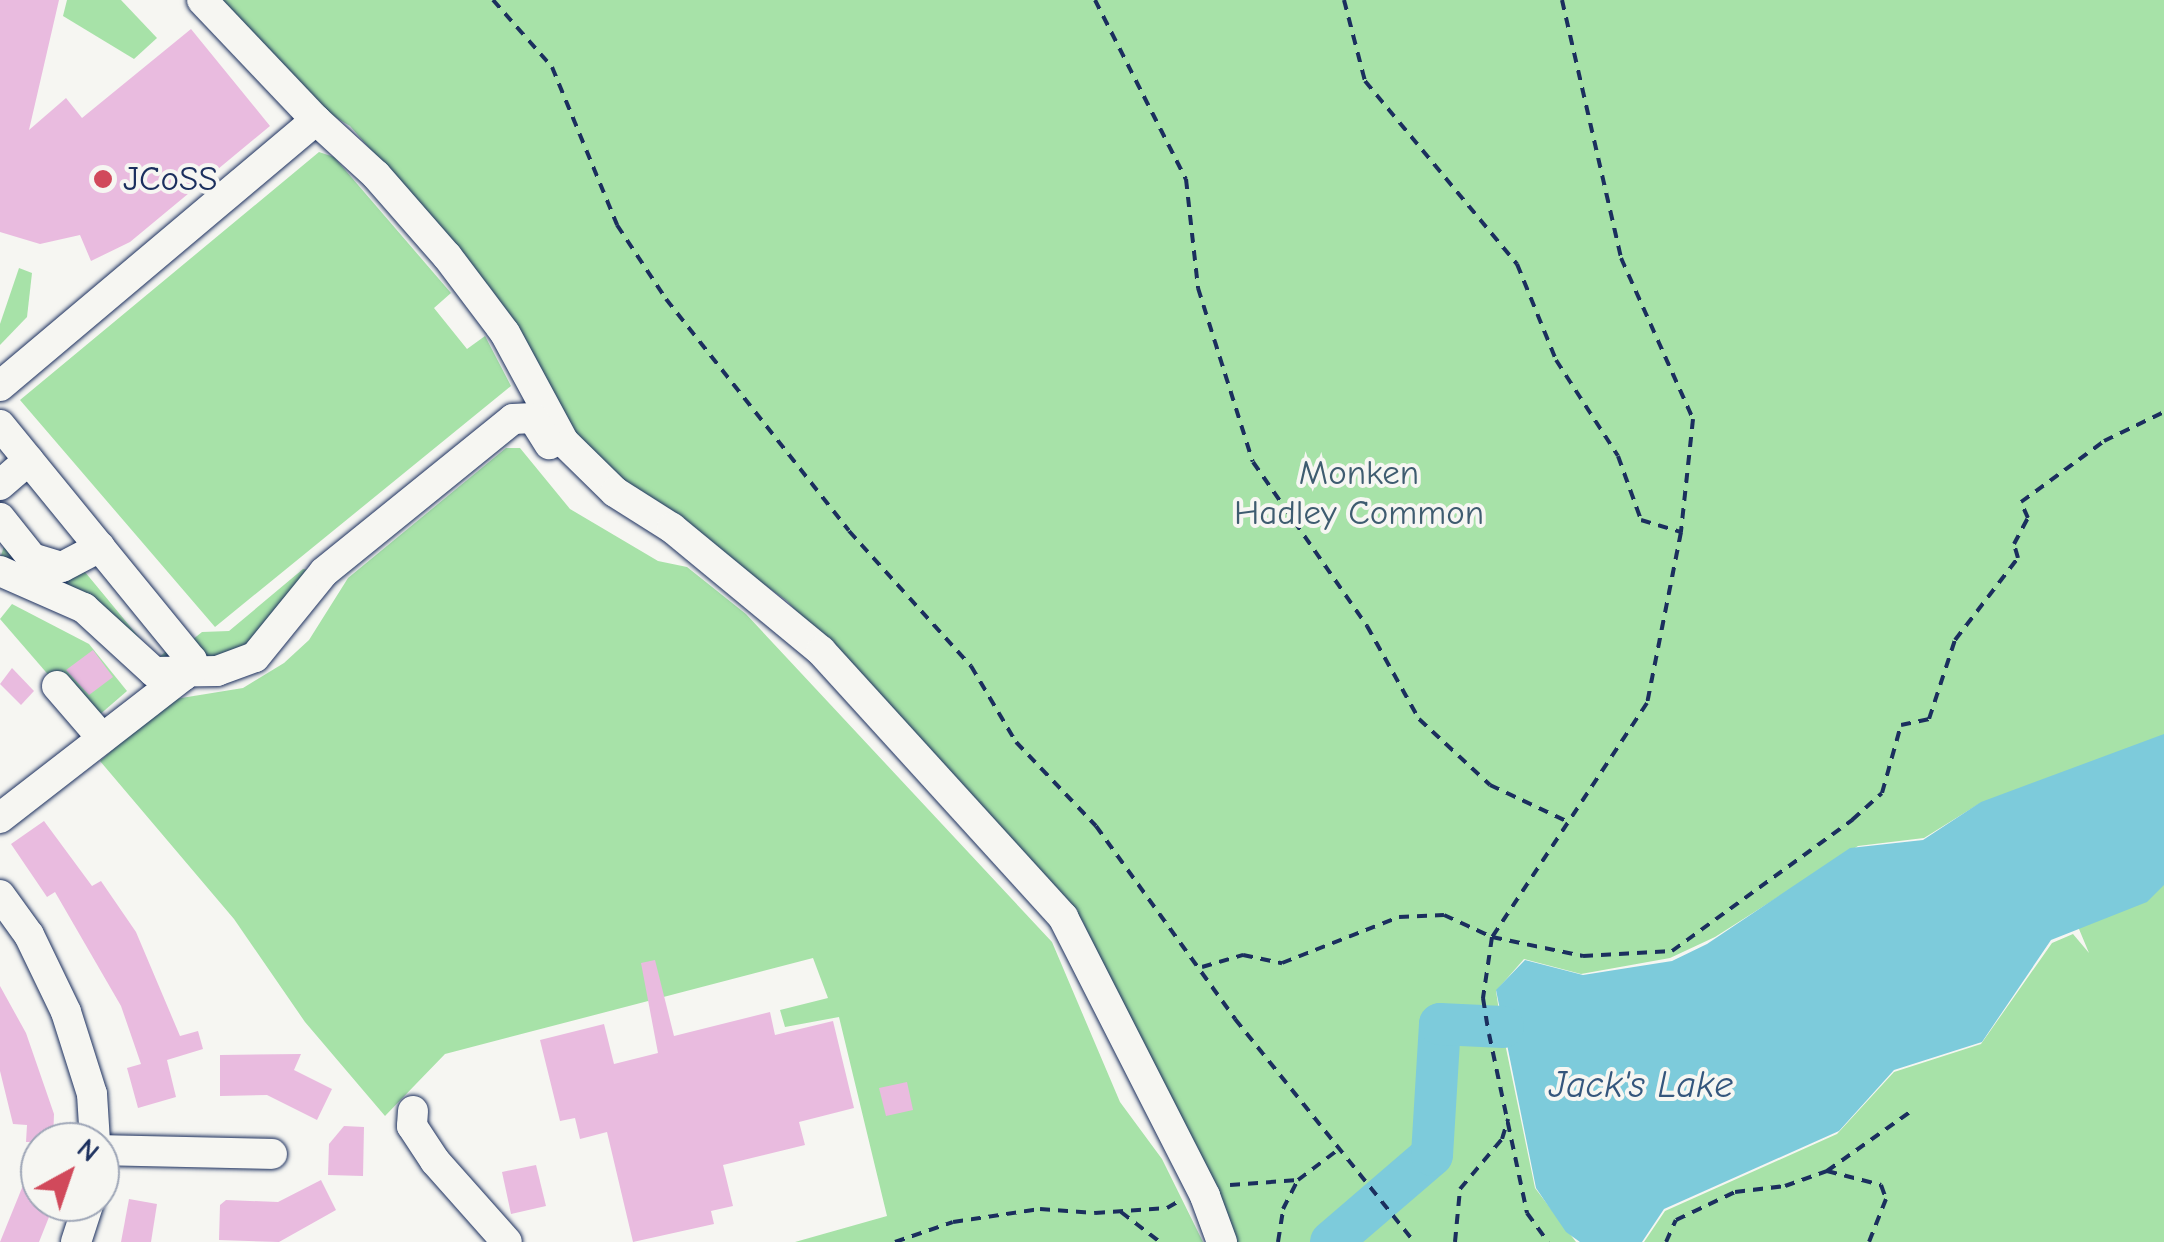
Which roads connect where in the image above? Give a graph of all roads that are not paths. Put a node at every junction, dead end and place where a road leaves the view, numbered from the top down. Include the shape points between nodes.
1 (202, 0) edge
2 (316, 120) junction
3 (0, 386) edge
4 (0, 426) edge
5 (29, 460) junction
6 (0, 485) edge
7 (0, 518) edge
8 (100, 547) junction
9 (707, 556) junction
10 (0, 571) edge
11 (183, 676) junction
12 (57, 686) dead end
13 (102, 738) junction
14 (0, 818) edge
15 (0, 895) edge
16 (413, 1111) dead end
17 (94, 1122) edge
18 (120, 1150) edge
19 (272, 1154) dead end
20 (507, 1242) edge
21 (1222, 1242) edge

1 - 2 street
2 - 3 street
2 - 9 street via 376,174 447,256 505,333 564,442 615,492
4 - 5 street
5 - 6 street
5 - 8 street
7 - 8 street via 32,558 62,566
8 - 11 street via 192,660
9 - 11 street via 654,535 591,495 533,418 513,419 324,572 255,658
9 - 21 street via 821,651 1063,917
10 - 11 street via 84,608 154,672
11 - 13 street
12 - 13 street
13 - 14 street
15 - 17 street via 29,935 66,1012 92,1094
16 - 20 street via 412,1126 435,1161
18 - 19 street

